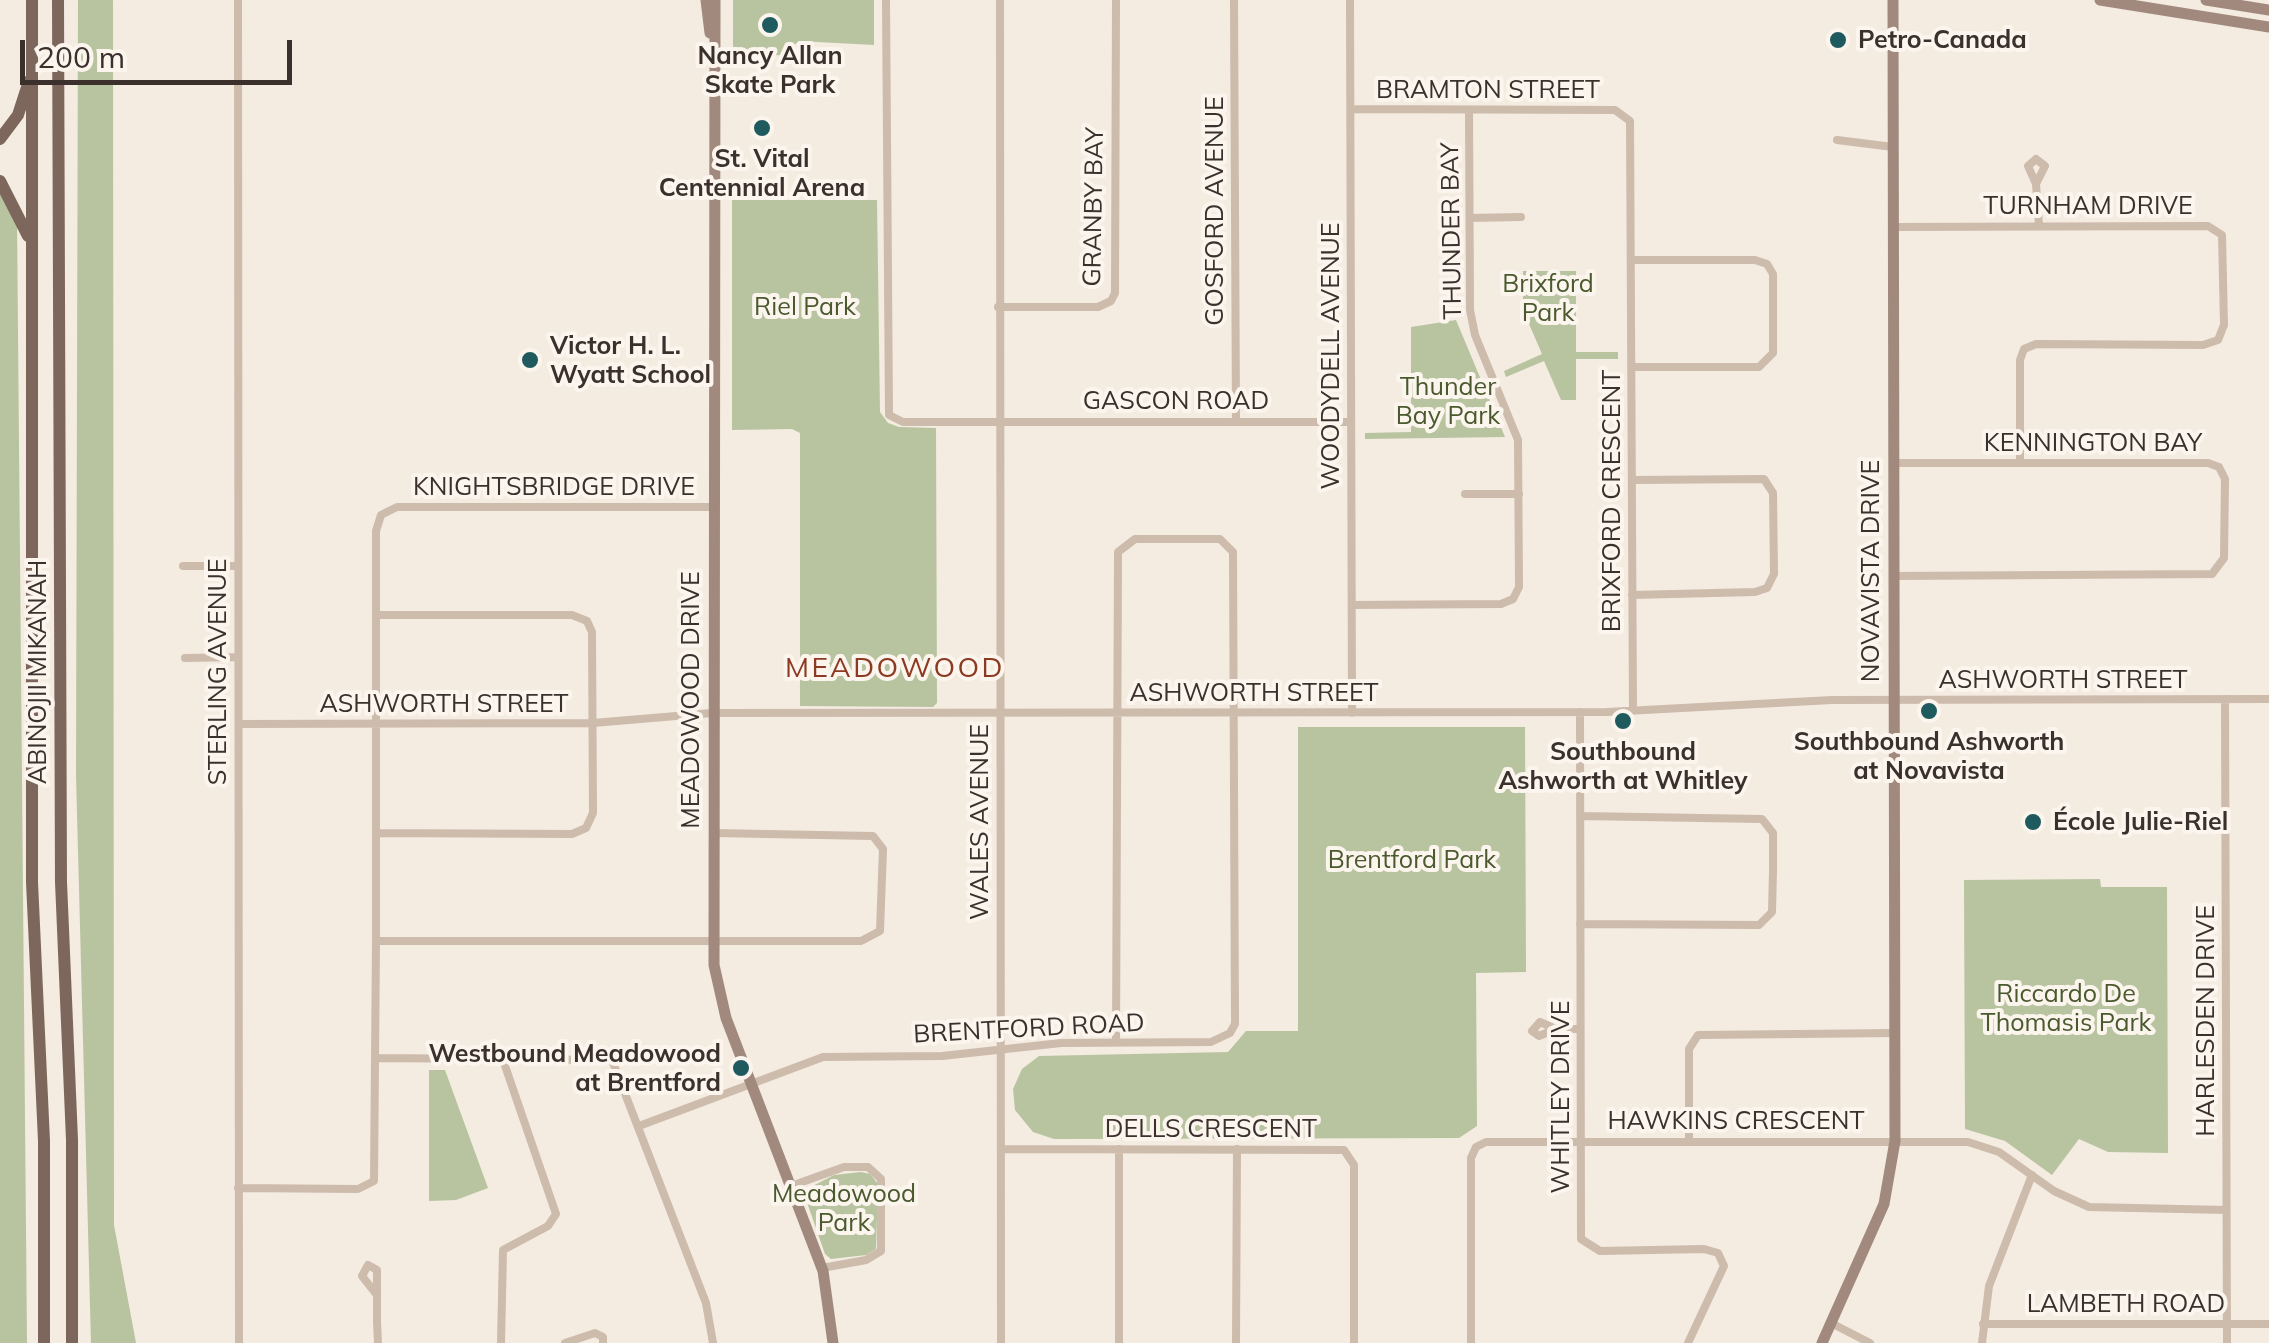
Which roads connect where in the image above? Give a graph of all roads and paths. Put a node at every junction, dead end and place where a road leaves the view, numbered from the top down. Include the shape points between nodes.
1 (32, 0) edge
2 (58, 0) edge
3 (238, 0) edge
4 (706, 0) edge
5 (714, 0) edge
6 (886, 0) edge
7 (1000, 0) edge
8 (1116, 0) edge
9 (1234, 0) edge
10 (1350, 0) edge
11 (1893, 0) edge
12 (2100, 0) edge
13 (2206, 0) edge
14 (2269, 10) edge
15 (2269, 28) edge
16 (711, 37) junction
17 (33, 69) junction
18 (1350, 110) junction
19 (1469, 110) junction
20 (1624, 114) joint
21 (0, 139) edge
22 (1838, 140) dead end
23 (1893, 148) junction
24 (0, 181) edge
25 (2036, 184) dead end
26 (1470, 218) junction
27 (1521, 218) dead end
28 (2039, 226) junction
29 (1893, 227) junction
30 (32, 250) junction
31 (1632, 260) junction
32 (998, 307) junction
33 (1632, 367) junction
34 (1000, 421) junction
35 (1236, 422) junction
36 (1351, 422) junction
37 (1894, 463) junction
38 (2020, 463) junction
39 (1632, 480) junction
40 (1466, 494) dead end
41 (1519, 494) junction
42 (713, 507) junction
43 (184, 566) dead end
44 (238, 566) junction
45 (1894, 576) junction
46 (1632, 595) junction
47 (1352, 606) junction
48 (376, 615) junction
49 (238, 657) junction
50 (185, 658) dead end
51 (2225, 699) junction
52 (2269, 699) edge
53 (1894, 700) junction
54 (1633, 710) junction
55 (1580, 712) junction
56 (714, 713) junction
57 (1000, 713) junction
58 (1118, 713) junction
59 (1234, 713) junction
60 (1352, 713) junction
61 (592, 723) junction
62 (238, 724) junction
63 (376, 724) junction
64 (1580, 816) junction
65 (2226, 822) junction
66 (2163, 823) dead end
67 (376, 833) junction
68 (714, 833) junction
69 (1580, 924) junction
70 (376, 941) junction
71 (714, 942) junction
72 (1556, 1029) dead end
73 (1580, 1029) junction
74 (1896, 1033) junction
75 (1116, 1042) junction
76 (1001, 1052) junction
77 (502, 1057) junction
78 (377, 1058) junction
79 (752, 1084) junction
80 (639, 1126) junction
81 (1895, 1141) junction
82 (1581, 1142) junction
83 (1688, 1142) junction
84 (1119, 1149) junction
85 (1237, 1149) junction
86 (1001, 1150) junction
87 (2032, 1175) junction
88 (791, 1186) junction
89 (238, 1188) junction
90 (2226, 1210) junction
91 (822, 1268) junction
92 (378, 1295) dead end
93 (1831, 1323) junction
94 (1983, 1324) junction
95 (2226, 1324) junction
96 (2269, 1324) edge
97 (576, 1339) junction
98 (44, 1343) edge
99 (72, 1343) edge
100 (239, 1343) edge
101 (378, 1343) edge
102 (500, 1343) edge
103 (565, 1343) edge
104 (586, 1343) edge
105 (603, 1343) edge
106 (714, 1343) edge
107 (833, 1343) edge
108 (1001, 1343) edge
109 (1119, 1343) edge
110 (1236, 1343) edge
111 (1354, 1343) edge
112 (1470, 1343) edge
113 (1688, 1343) edge
114 (1822, 1343) edge
115 (1870, 1343) edge
116 (1982, 1343) edge
117 (2227, 1343) edge

1 - 17 main road, ABINOJII MIKANAH
2 - 99 main road, ABINOJII MIKANAH via 61,882
3 - 44 street, STERLING AVENUE
4 - 16 street, MEADOWOOD DRIVE
5 - 16 street, MEADOWOOD DRIVE
6 - 34 street, GASCON ROAD via 887,410 903,422
7 - 32 street, WALES AVENUE
8 - 32 street, GRANBY BAY via 1115,293 1102,306
9 - 35 street, GOSFORD AVENUE
10 - 18 street, WOODYDELL AVENUE
11 - 23 street, NOVAVISTA DRIVE
12 - 15 street
13 - 14 street
16 - 42 street, MEADOWOOD DRIVE
17 - 21 main road via 18,115
17 - 30 main road, ABINOJII MIKANAH
18 - 19 street, BRAMTON STREET
18 - 36 street, WOODYDELL AVENUE
19 - 20 street, BRAMTON STREET
19 - 26 street, THUNDER BAY
20 - 31 street, BRIXFORD CRESCENT via 1631,126
22 - 23 street
23 - 29 street, NOVAVISTA DRIVE
24 - 30 main road
25 - 28 street
26 - 27 street
26 - 41 street, THUNDER BAY via 1471,320 1514,425
28 - 29 street, TURNHAM DRIVE
28 - 38 street, TURNHAM DRIVE via 2216,228 2224,240 2224,326 2218,340 2203,345 2024,349
29 - 37 street, NOVAVISTA DRIVE
30 - 98 main road, ABINOJII MIKANAH via 32,882 44,1141
31 - 33 street, BRIXFORD CRESCENT
31 - 33 street via 1764,262 1773,274 1771,360 1759,368
32 - 34 street, WALES AVENUE
33 - 39 street, BRIXFORD CRESCENT
34 - 35 street, GASCON ROAD
34 - 57 street, WALES AVENUE
35 - 36 street, GASCON ROAD
36 - 47 street, WOODYDELL AVENUE
37 - 38 street, KENNINGTON BAY
37 - 45 street, NOVAVISTA DRIVE
38 - 45 street, KENNINGTON BAY via 2216,465 2225,479 2221,567 2205,575
39 - 46 street, BRIXFORD CRESCENT
39 - 46 street via 1764,479 1773,493 1774,574 1762,591
40 - 41 street
41 - 47 street, THUNDER BAY via 1519,587 1510,601
42 - 48 street, KNIGHTSBRIDGE DRIVE via 391,508 376,524
42 - 56 street, MEADOWOOD DRIVE
43 - 44 street
44 - 49 street, STERLING AVENUE
45 - 53 street, NOVAVISTA DRIVE
46 - 54 street, BRIXFORD CRESCENT
47 - 60 street, WOODYDELL AVENUE
48 - 61 street via 583,618 592,632
48 - 63 street, KNIGHTSBRIDGE DRIVE
49 - 50 street
49 - 62 street, STERLING AVENUE
51 - 52 street, ASHWORTH STREET
51 - 53 street, ASHWORTH STREET
51 - 65 street, HARLESDEN DRIVE
53 - 54 street, ASHWORTH STREET
53 - 74 street, NOVAVISTA DRIVE
54 - 55 street, ASHWORTH STREET
55 - 60 street, ASHWORTH STREET
55 - 64 street, WHITLEY DRIVE
56 - 57 street, ASHWORTH STREET
56 - 61 street, ASHWORTH STREET
56 - 68 street, MEADOWOOD DRIVE
57 - 58 street, ASHWORTH STREET
57 - 76 street, WALES AVENUE
58 - 59 street, ASHWORTH STREET
58 - 59 street via 1118,552 1136,539 1220,539 1234,552
58 - 75 street
59 - 60 street, ASHWORTH STREET
59 - 75 street, BRENTFORD ROAD via 1234,1029 1211,1042
61 - 63 street, ASHWORTH STREET
61 - 67 street via 593,817 581,832
62 - 63 street, ASHWORTH STREET
62 - 89 street, STERLING AVENUE
63 - 67 street, KNIGHTSBRIDGE DRIVE
64 - 69 street, WHITLEY DRIVE
64 - 69 street via 1762,818 1773,834 1772,912 1759,924
65 - 66 street
65 - 90 street, HARLESDEN DRIVE
67 - 70 street, KNIGHTSBRIDGE DRIVE
68 - 71 street, MEADOWOOD DRIVE
68 - 71 street via 873,836 882,849 883,920 876,935 860,941
69 - 73 street, WHITLEY DRIVE
70 - 71 street
70 - 78 street, KNIGHTSBRIDGE DRIVE
71 - 79 street, MEADOWOOD DRIVE via 720,998
72 - 73 street
73 - 82 street, WHITLEY DRIVE
74 - 81 street, NOVAVISTA DRIVE
74 - 83 street via 1698,1035 1689,1049
75 - 76 street, BRENTFORD ROAD
76 - 79 street, BRENTFORD ROAD via 823,1058
76 - 86 street, WALES AVENUE
77 - 78 street
77 - 80 street via 612,1060
77 - 102 street via 556,1214 548,1226 508,1244 500,1260
78 - 89 street, KNIGHTSBRIDGE DRIVE via 377,1170 370,1184
79 - 80 street, BRENTFORD ROAD
79 - 88 street, MEADOWOOD DRIVE
80 - 106 street via 706,1303
81 - 83 street, HAWKINS CRESCENT
81 - 87 street, HAWKINS CRESCENT via 1977,1143
81 - 93 street, NOVAVISTA DRIVE via 1884,1204
82 - 83 street, HAWKINS CRESCENT
82 - 112 street, HAWKINS CRESCENT via 1486,1142 1474,1150
82 - 113 street, WHITLEY DRIVE via 1585,1245 1704,1249 1722,1258
84 - 85 street, DELLS CRESCENT
84 - 86 street, DELLS CRESCENT
84 - 109 street
85 - 110 street
85 - 111 street, DELLS CRESCENT via 1336,1148 1350,1156
86 - 108 street, WALES AVENUE
87 - 90 street, HAWKINS CRESCENT via 2090,1207
87 - 94 street via 1989,1286
88 - 91 street, MEADOWOOD DRIVE
88 - 91 street via 844,1168 868,1168 882,1179 881,1251
89 - 100 street, STERLING AVENUE
90 - 95 street, HARLESDEN DRIVE
91 - 107 street, MEADOWOOD DRIVE
92 - 101 street
93 - 114 street, NOVAVISTA DRIVE
93 - 115 street
94 - 95 street, LAMBETH ROAD
94 - 116 street
95 - 96 street, LAMBETH ROAD
95 - 117 street, HARLESDEN DRIVE
97 - 103 street
97 - 104 street
97 - 105 street via 597,1334

